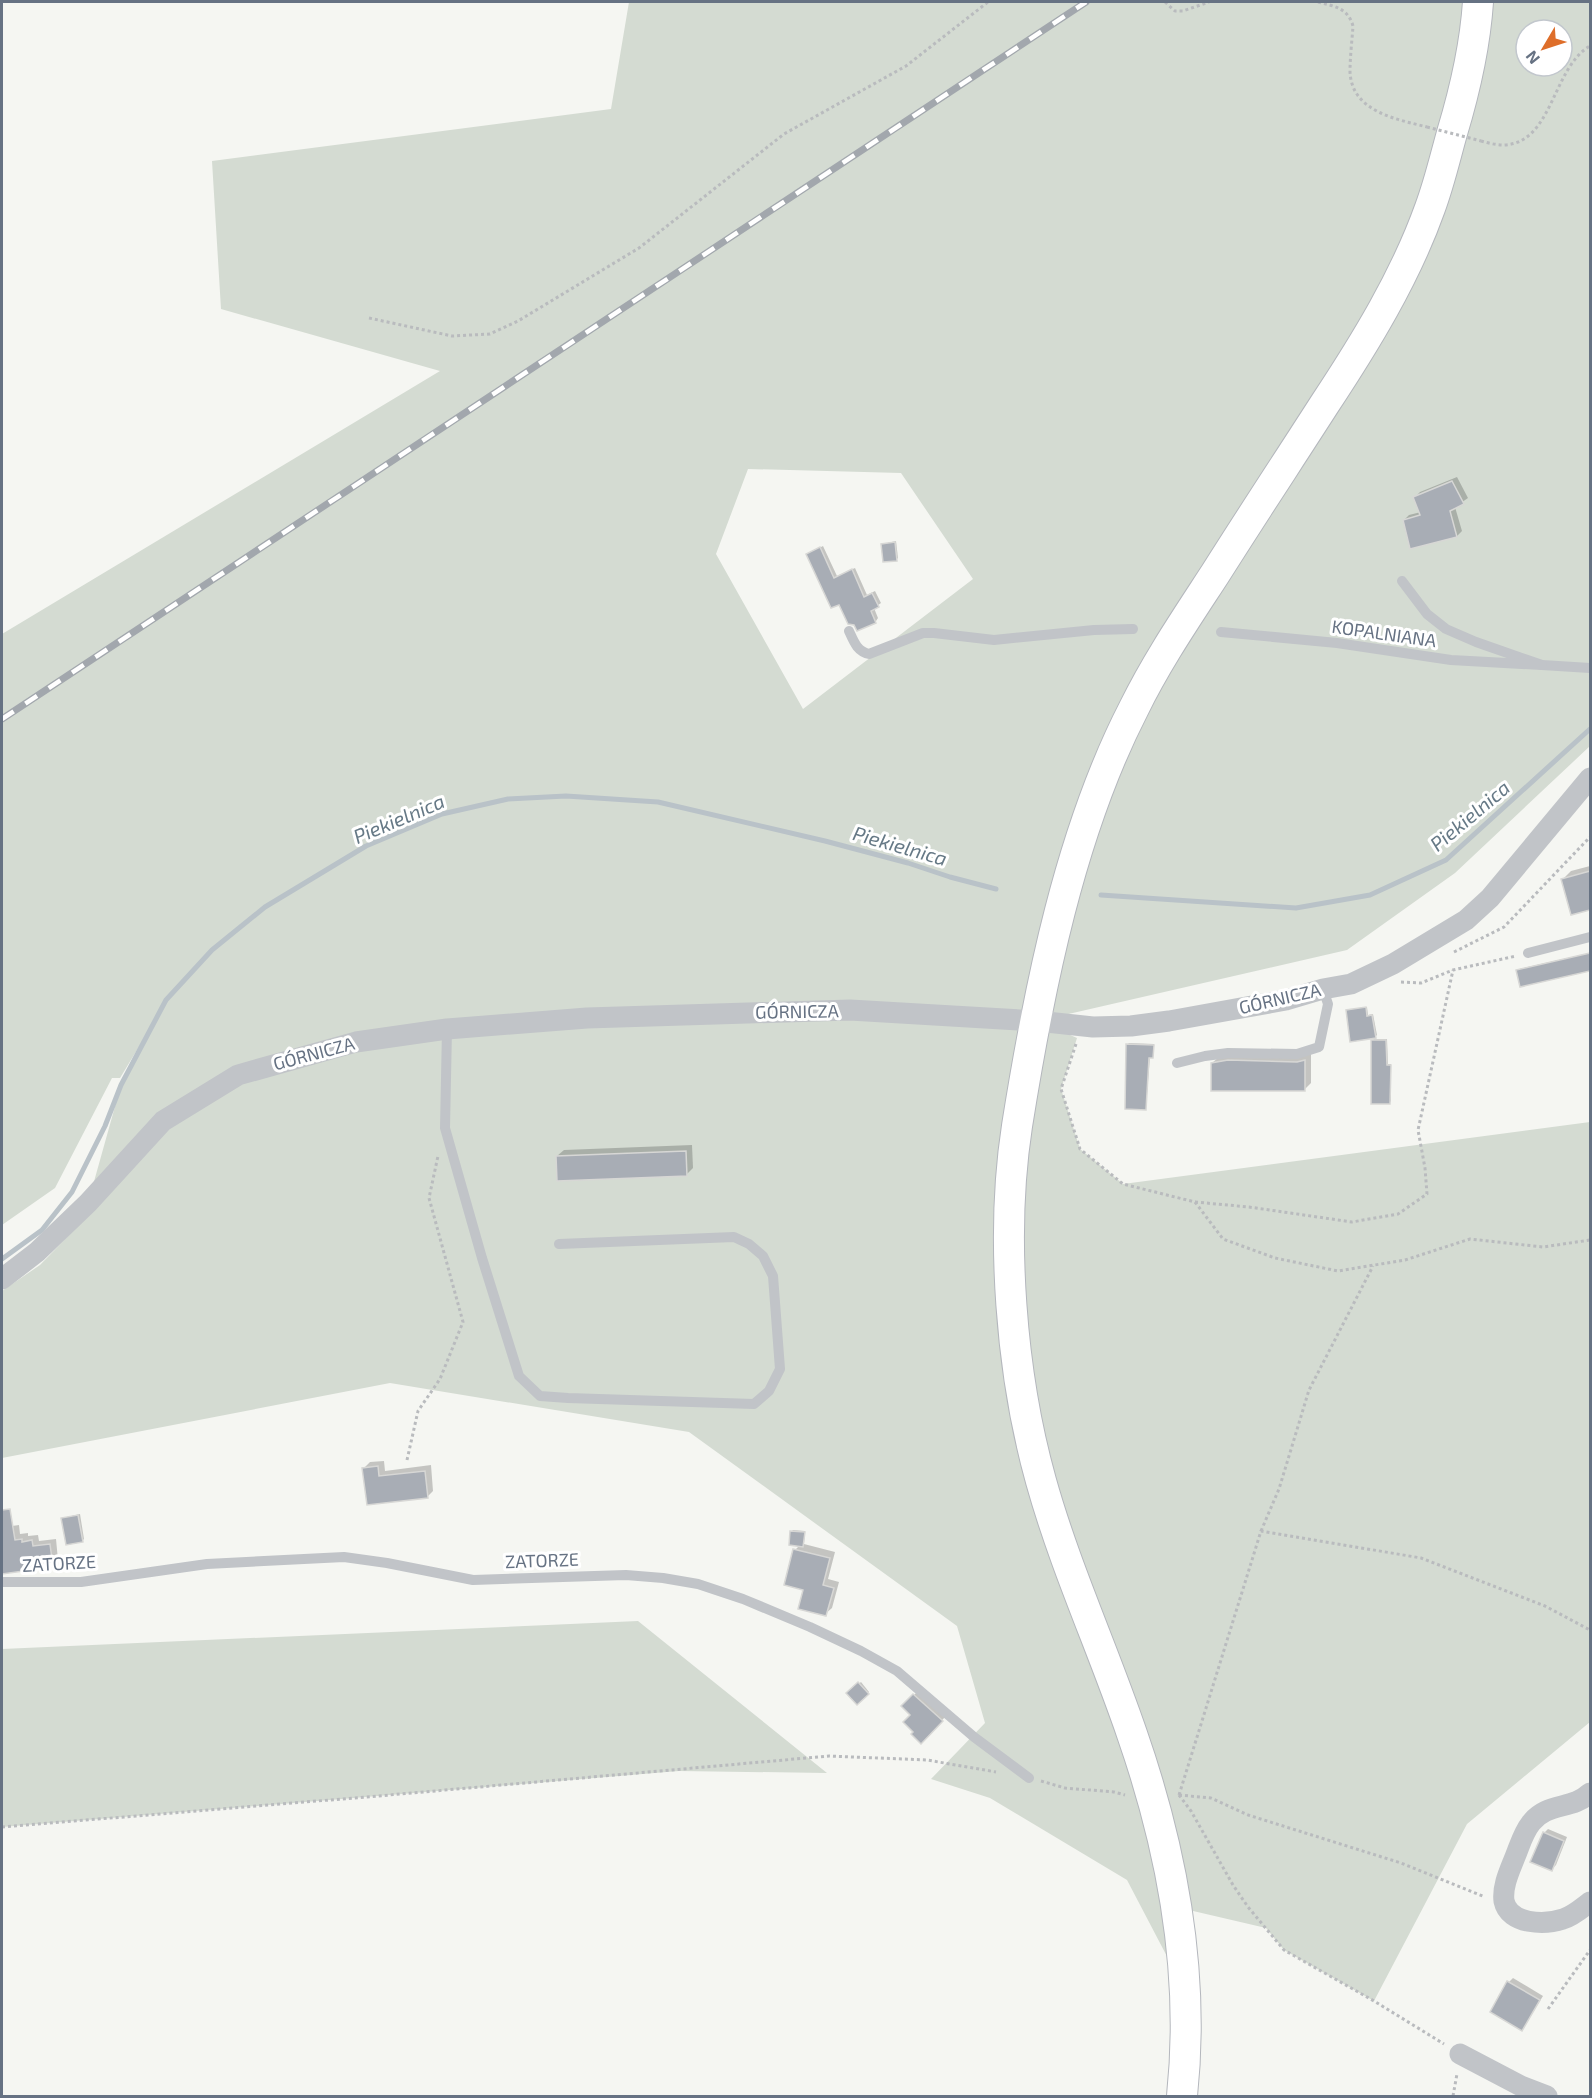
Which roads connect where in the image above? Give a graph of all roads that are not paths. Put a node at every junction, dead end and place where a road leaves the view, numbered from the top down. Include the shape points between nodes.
1 (1478, 2) edge
2 (1402, 580) dead end
3 (1133, 629) dead end
4 (849, 631) dead end
5 (1221, 632) dead end
6 (1542, 664) junction
7 (1590, 668) edge
8 (1590, 778) edge
9 (1590, 937) edge
10 (1528, 953) road end
11 (1323, 989) junction
12 (1037, 1021) junction
13 (447, 1029) junction
14 (1177, 1063) dead end
15 (559, 1244) dead end
16 (2, 1279) edge
17 (2, 1582) edge
18 (1029, 1778) road end
19 (1590, 1793) edge
20 (1590, 1902) edge
21 (1460, 2054) road end
22 (1182, 2097) edge
23 (1547, 2097) edge

1 - 12 main road via 1465,88 1431,207 1390,295 1349,366 1177,632 1135,704 1083,832 1051,950
2 - 6 lane, KOPALNIANA via 1427,614 1446,629
3 - 4 lane via 1002,640 923,633 869,654 857,648
5 - 6 lane, KOPALNIANA via 1337,643 1451,660
6 - 7 lane, KOPALNIANA
8 - 11 street, GÓRNICZA via 1490,898 1466,920 1393,964 1351,984
9 - 10 lane
11 - 12 street, GÓRNICZA via 1286,1000 1131,1026 1093,1027
11 - 14 lane via 1328,1004 1319,1047 1298,1054 1228,1053
12 - 13 street, GÓRNICZA via 850,1010 588,1018
12 - 22 main road via 1016,1132 1010,1212 1017,1361 1040,1478 1062,1549 1132,1733 1165,1849 1182,1966
13 - 15 lane via 445,1128 519,1376 540,1396 568,1398 754,1404 769,1391 780,1370 773,1276 763,1256 749,1244 734,1237
13 - 16 street, GÓRNICZA via 356,1042 238,1075 164,1121 88,1203
17 - 18 lane, ZATORZE via 81,1582 207,1564 344,1557 473,1580 626,1575 698,1584 810,1627 897,1671
19 - 20 street via 1575,1803 1549,1808 1529,1825 1508,1876 1504,1898 1513,1915 1541,1922 1565,1918
21 - 23 street

